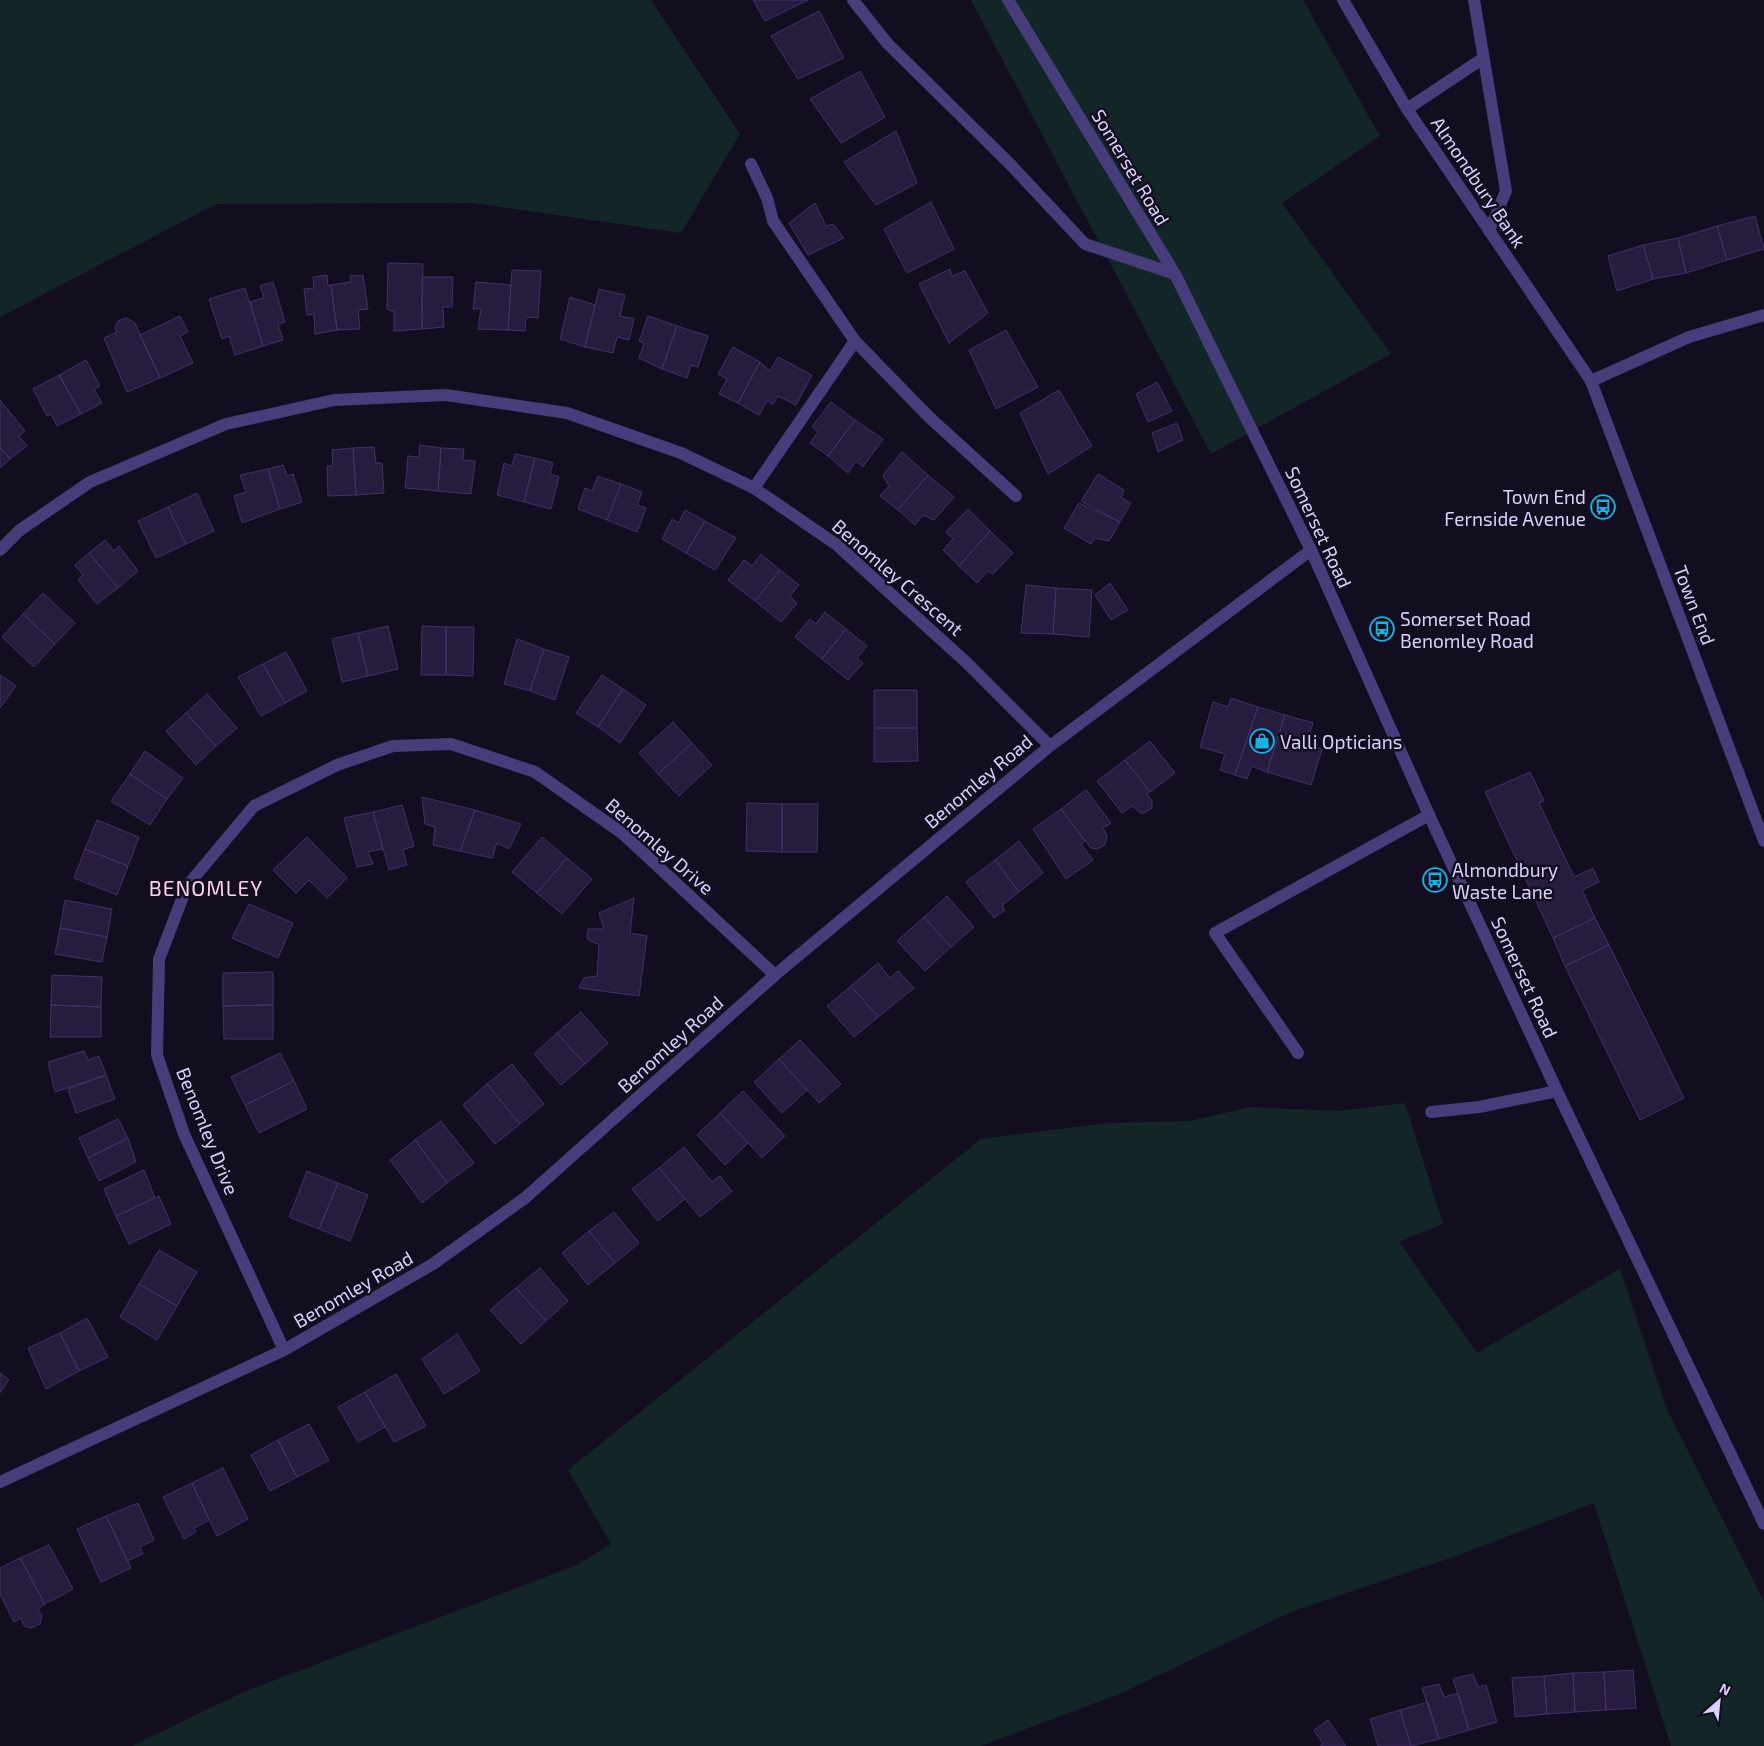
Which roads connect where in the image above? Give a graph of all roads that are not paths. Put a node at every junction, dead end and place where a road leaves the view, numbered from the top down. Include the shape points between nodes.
1 (853, 0) edge
2 (1008, 0) edge
3 (1343, 0) edge
4 (1474, 0) edge
5 (1482, 59) junction
6 (1407, 109) junction
7 (752, 164) dead end
8 (1489, 231) junction
9 (1175, 274) junction
10 (1764, 315) edge
11 (856, 341) junction
12 (1591, 381) junction
13 (754, 488) junction
14 (1016, 496) dead end
15 (0, 550) edge
16 (1311, 550) junction
17 (1050, 746) junction
18 (1430, 815) junction
19 (1764, 842) edge
20 (775, 975) junction
21 (1298, 1053) dead end
22 (1557, 1091) junction
23 (1432, 1112) dead end
24 (284, 1350) junction
25 (0, 1482) edge
26 (1764, 1524) edge

1 - 9 street via 887,43 1010,164 1085,244
2 - 9 street, Somerset Road
3 - 6 street, Almondbury Bank
4 - 5 street
5 - 6 street
5 - 8 street via 1506,191
6 - 8 street, Almondbury Bank
7 - 11 street via 773,221
8 - 12 street, Almondbury Bank
9 - 16 street, Somerset Road
10 - 12 street via 1689,337
11 - 13 street
11 - 14 street via 929,417
12 - 19 street, Town End
13 - 15 street, Benomley Crescent via 680,453 567,413 446,395 334,400 226,424 90,482 20,530
13 - 17 street, Benomley Crescent via 837,545 967,663
16 - 17 street, Benomley Road
16 - 18 street, Somerset Road
17 - 20 street, Benomley Road
18 - 21 street via 1215,933
18 - 22 street, Somerset Road
20 - 24 street, Benomley Road via 525,1198 433,1264
20 - 24 street, Benomley Drive via 622,833 536,772 451,744 393,746 337,765 254,806 187,886 159,959 157,1055 184,1134
22 - 23 street via 1479,1107
22 - 26 street, Somerset Road
24 - 25 street, Benomley Road

